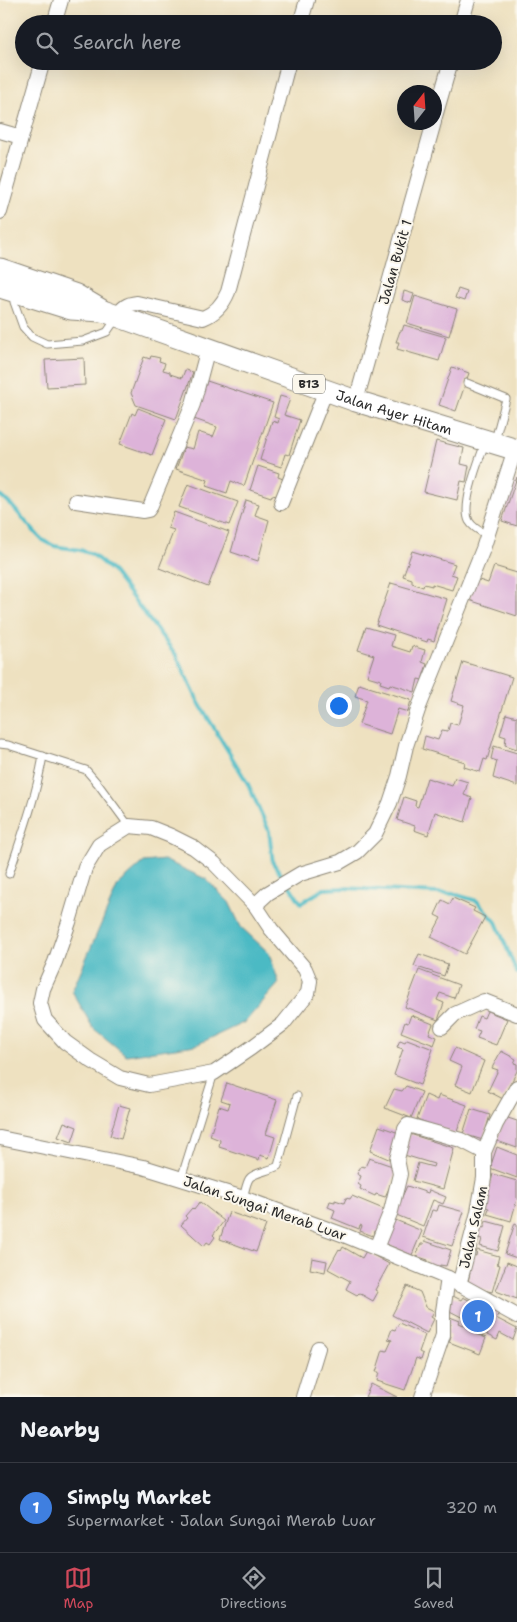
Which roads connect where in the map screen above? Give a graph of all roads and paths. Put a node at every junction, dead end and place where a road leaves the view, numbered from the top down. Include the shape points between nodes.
1 (62, 0) edge
2 (307, 0) edge
3 (468, 0) edge
4 (57, 15) edge
5 (303, 15) edge
6 (464, 15) edge
7 (41, 70) edge
8 (288, 70) edge
9 (448, 70) edge
10 (442, 93) edge
11 (431, 130) edge
12 (0, 131) edge
13 (21, 137) junction
14 (0, 212) edge
15 (0, 254) edge
16 (0, 269) edge
17 (42, 292) junction
18 (5, 296) edge
19 (74, 302) junction
20 (110, 314) junction
21 (208, 348) junction
22 (467, 383) dead end
23 (326, 390) junction
24 (356, 400) junction
25 (490, 442) junction
26 (516, 450) edge
27 (76, 501) dead end
28 (281, 503) dead end
29 (488, 536) junction
30 (0, 744) edge
31 (43, 756) junction
32 (130, 826) junction
33 (9, 874) dead end
34 (255, 904) junction
35 (517, 1014) edge
36 (442, 1027) dead end
37 (214, 1073) junction
38 (517, 1087) edge
39 (297, 1096) dead end
40 (0, 1138) edge
41 (484, 1152) junction
42 (181, 1179) junction
43 (243, 1198) junction
44 (376, 1248) junction
45 (454, 1282) junction
46 (517, 1316) edge
47 (318, 1348) dead end
48 (303, 1397) edge
49 (422, 1397) edge

1 - 4 street
2 - 5 street
3 - 6 street
7 - 13 street
8 - 20 street via 224,301 203,318 137,303
9 - 10 street, Jalan Bukit 1
11 - 24 street, Jalan Bukit 1
12 - 13 street
13 - 14 street
15 - 19 main road via 50,278
16 - 17 main road, B13
17 - 18 main road, B13
17 - 19 main road, Jalan Ayer Hitam / B13
18 - 19 main road
18 - 20 lane via 23,327 32,337 47,344 83,341 107,332
19 - 20 main road, Jalan Ayer Hitam / B13
20 - 21 main road, Jalan Ayer Hitam / B13
21 - 23 main road, Jalan Ayer Hitam / B13
21 - 27 street via 193,404 148,510
22 - 25 lane via 506,399
23 - 24 main road, Jalan Ayer Hitam / B13
23 - 28 street
24 - 25 main road, Jalan Ayer Hitam / B13
25 - 26 main road, Jalan Ayer Hitam / B13
25 - 29 lane via 473,478 467,510 469,521
26 - 29 street
29 - 34 street via 419,707 390,803 374,834 357,852 340,862 300,874
30 - 31 lane
31 - 32 lane via 86,770
31 - 33 lane via 32,808
32 - 34 street via 150,828 193,847
32 - 37 street via 98,845 85,868 69,922 43,988 40,1003 45,1020 64,1042 120,1078 149,1085
34 - 37 street via 305,969 310,981 308,992 283,1024
35 - 36 street via 484,1001 455,1014
37 - 42 lane
38 - 41 street, Jalan Salam
39 - 43 lane via 278,1166 253,1174 248,1179
40 - 42 street, Jalan Sungai Merab Luar via 143,1167
41 - 44 street via 461,1140 408,1126 398,1159 400,1174 391,1211
41 - 45 street, Jalan Salam via 484,1178 478,1212
42 - 43 street, Jalan Sungai Merab Luar
43 - 44 street, Jalan Sungai Merab Luar
44 - 45 street, Jalan Sungai Merab Luar
45 - 46 street, Jalan Sungai Merab Luar
45 - 49 street, Jalan Salam via 443,1311 443,1335
47 - 48 street

